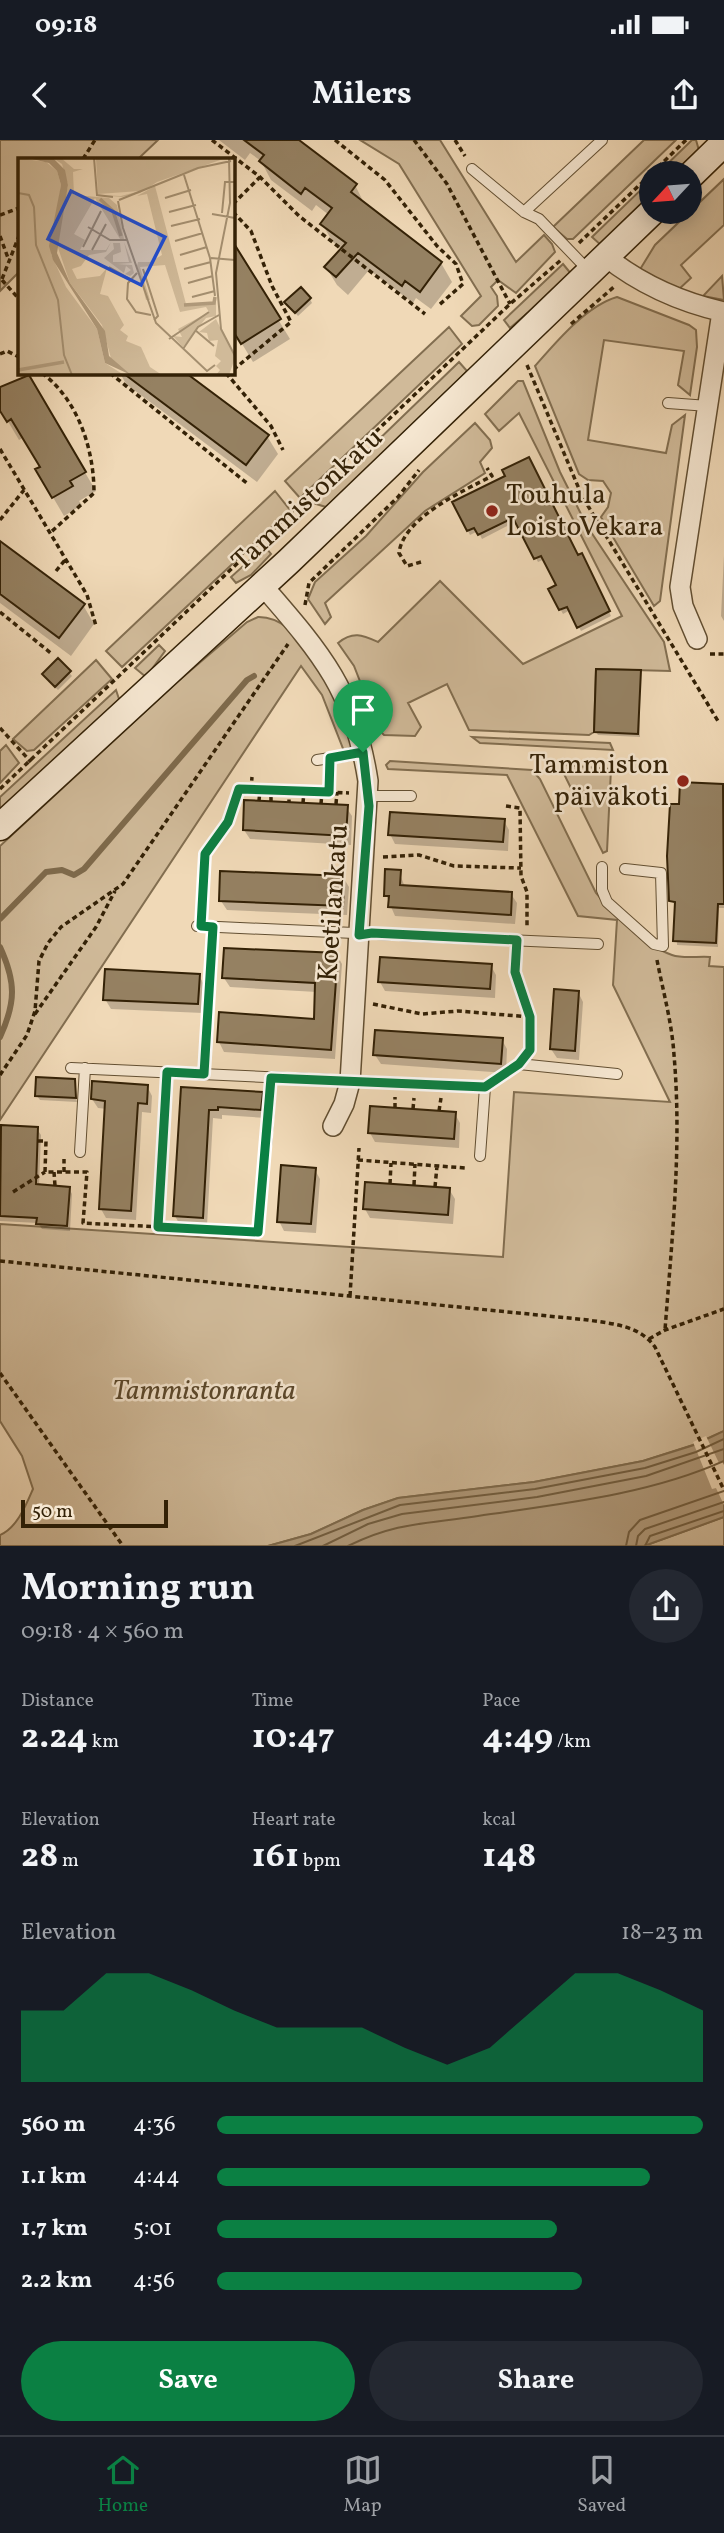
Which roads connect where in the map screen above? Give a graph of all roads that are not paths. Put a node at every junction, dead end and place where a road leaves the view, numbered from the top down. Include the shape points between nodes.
1 (602, 140) edge
2 (722, 142) edge
3 (702, 163) edge
4 (472, 169) road end
5 (524, 212) junction
6 (651, 224) edge
7 (597, 263) junction
8 (723, 312) edge
9 (668, 403) dead end
10 (708, 406) junction
11 (263, 586) junction
12 (697, 639) dead end
13 (363, 752) junction
14 (317, 760) dead end
15 (368, 796) junction
16 (411, 796) dead end
17 (0, 827) edge
18 (602, 867) dead end
19 (625, 869) dead end
20 (199, 926) road end
21 (359, 935) junction
22 (598, 944) dead end
23 (71, 1068) dead end
24 (85, 1068) junction
25 (617, 1074) dead end
26 (271, 1078) junction
27 (350, 1082) junction
28 (485, 1087) junction
29 (333, 1126) dead end
30 (266, 1146) road end
31 (80, 1152) dead end
32 (480, 1157) dead end

1 - 5 lane
2 - 3 street
4 - 5 lane
5 - 7 lane via 539,219 569,252
6 - 7 street, Tammistonkatu
7 - 8 street
7 - 11 street, Tammistonkatu
8 - 10 street
9 - 10 lane
10 - 12 street via 680,587
11 - 13 street, Koetilankatu via 326,661 343,690
11 - 17 street, Tammistonkatu
13 - 14 lane
13 - 15 street, Koetilankatu
15 - 16 lane
15 - 21 street, Koetilankatu
18 - 19 lane via 607,902 654,944 663,946 661,873
20 - 21 lane
21 - 22 lane
21 - 27 street, Koetilankatu
23 - 24 lane
24 - 26 lane
24 - 31 lane
25 - 28 lane via 519,1064
26 - 27 lane
26 - 30 lane
27 - 28 lane
27 - 29 street, Koetilankatu
28 - 32 lane

